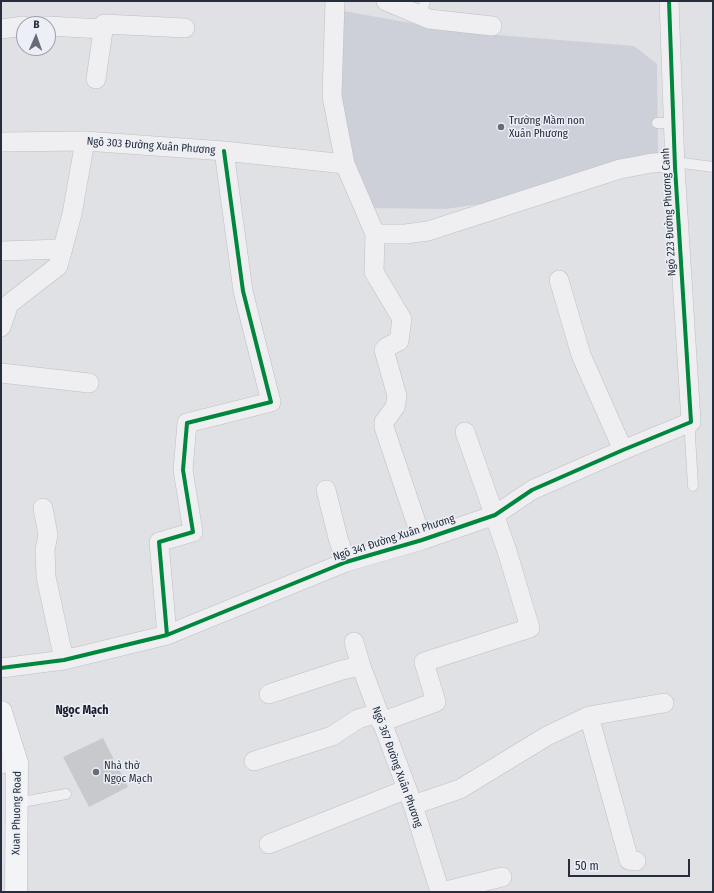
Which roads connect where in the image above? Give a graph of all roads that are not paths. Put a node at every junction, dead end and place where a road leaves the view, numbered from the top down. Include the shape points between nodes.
1 (335, 1) edge
2 (386, 1) edge
3 (669, 1) edge
4 (423, 9) edge
5 (56, 26) edge
6 (492, 26) dead end
7 (16, 27) edge
8 (185, 28) dead end
9 (1, 29) edge
10 (102, 29) junction
11 (96, 79) dead end
12 (84, 141) junction
13 (1, 142) edge
14 (224, 151) junction
15 (675, 162) junction
16 (345, 164) junction
17 (713, 166) edge
18 (376, 234) junction
19 (63, 248) junction
20 (1, 251) edge
21 (559, 280) dead end
22 (1, 327) edge
23 (1, 373) edge
24 (89, 383) dead end
25 (691, 422) junction
26 (464, 432) dead end
27 (623, 450) junction
28 (693, 486) dead end
29 (326, 490) dead end
30 (43, 508) dead end
31 (495, 515) junction
32 (422, 540) junction
33 (346, 562) junction
34 (166, 636) junction
35 (354, 642) dead end
36 (64, 660) junction
37 (361, 666) junction
38 (1, 668) edge
39 (269, 694) dead end
40 (664, 703) dead end
41 (1, 712) edge
42 (589, 716) junction
43 (379, 718) junction
44 (9, 761) edge
45 (254, 761) dead end
46 (66, 794) dead end
47 (410, 797) junction
48 (17, 803) junction
49 (269, 844) dead end
50 (636, 861) dead end
51 (502, 877) dead end
52 (16, 892) edge
53 (441, 892) edge

1 - 16 street via 332,96
2 - 4 street
3 - 15 street, Ngõ 223 Đường Phương Canh via 665,123
4 - 6 street via 429,19
5 - 10 street
7 - 9 street
8 - 10 street via 104,24
10 - 11 street
12 - 13 street, Ngõ 303 Đường Xuân Phương
12 - 14 street, Ngõ 303 Đường Xuân Phương
12 - 19 street via 72,214
14 - 16 street, Ngõ 303 Đường Xuân Phương
14 - 34 street via 243,291 271,402 187,423 184,470 193,532 159,542
15 - 17 lane
15 - 18 street via 620,169 428,231
15 - 25 street, Ngõ 223 Đường Phương Canh
16 - 18 street
18 - 32 street via 374,272 402,319 399,341 384,350 397,396 395,407 384,422 384,427
19 - 20 street
19 - 22 street via 58,266 9,304
21 - 27 street via 581,355
23 - 24 street
25 - 27 street, Ngõ 341 Đường Xuân Phương
25 - 28 lane
26 - 31 street
27 - 31 street, Ngõ 341 Đường Xuân Phương via 532,490
29 - 33 street
30 - 36 street via 48,535 45,550 46,577
31 - 32 street, Ngõ 341 Đường Xuân Phương
31 - 43 street via 530,628 424,662 436,702
32 - 33 street, Ngõ 341 Đường Xuân Phương
33 - 34 street, Ngõ 341 Đường Xuân Phương
34 - 36 street, Ngõ 341 Đường Xuân Phương
35 - 37 street, Ngõ 367 Đường Xuân Phương
36 - 38 street, Ngõ 341 Đường Xuân Phương
37 - 39 street
37 - 43 street, Ngõ 367 Đường Xuân Phương
40 - 42 street
41 - 44 main road, Xuan Phuong Road
42 - 47 street via 547,736 460,789
42 - 50 street via 629,860
43 - 45 street via 358,719 332,736
43 - 47 street, Ngõ 367 Đường Xuân Phương
44 - 48 main road, Xuan Phuong Road via 18,763
46 - 48 lane
47 - 49 street
47 - 53 street, Ngõ 367 Đường Xuân Phương
48 - 52 main road, Xuan Phuong Road
51 - 53 street

